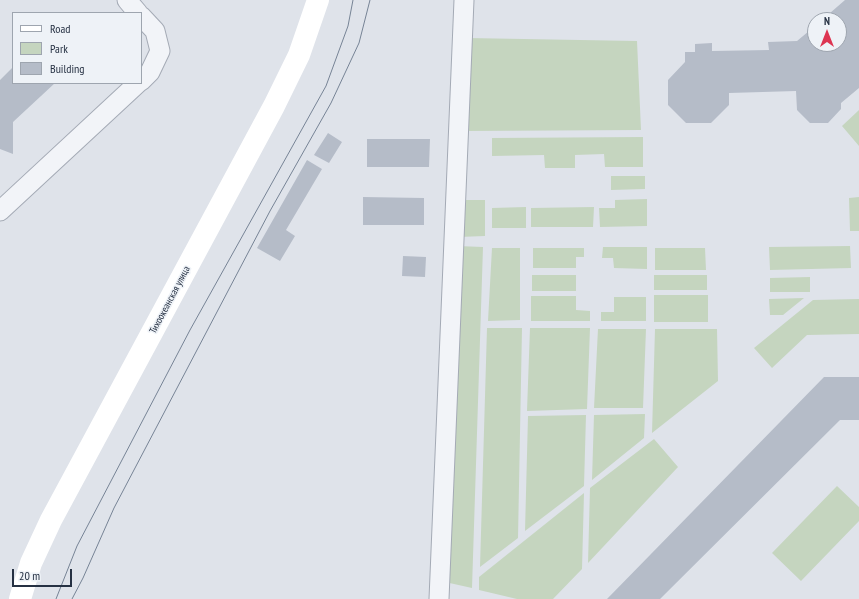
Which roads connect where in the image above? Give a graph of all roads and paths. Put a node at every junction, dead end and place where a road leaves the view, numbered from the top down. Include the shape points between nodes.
1 (127, 0) edge
2 (464, 0) edge
3 (321, 1) edge
4 (137, 12) edge
5 (142, 17) edge
6 (142, 80) edge
7 (137, 84) edge
8 (0, 211) edge
9 (20, 599) edge
10 (439, 599) edge

1 - 4 street
2 - 10 street
3 - 9 main road, Тихоокеанская улица via 274,106 51,520 31,563
5 - 6 street via 155,31 160,51 150,72
7 - 8 street

